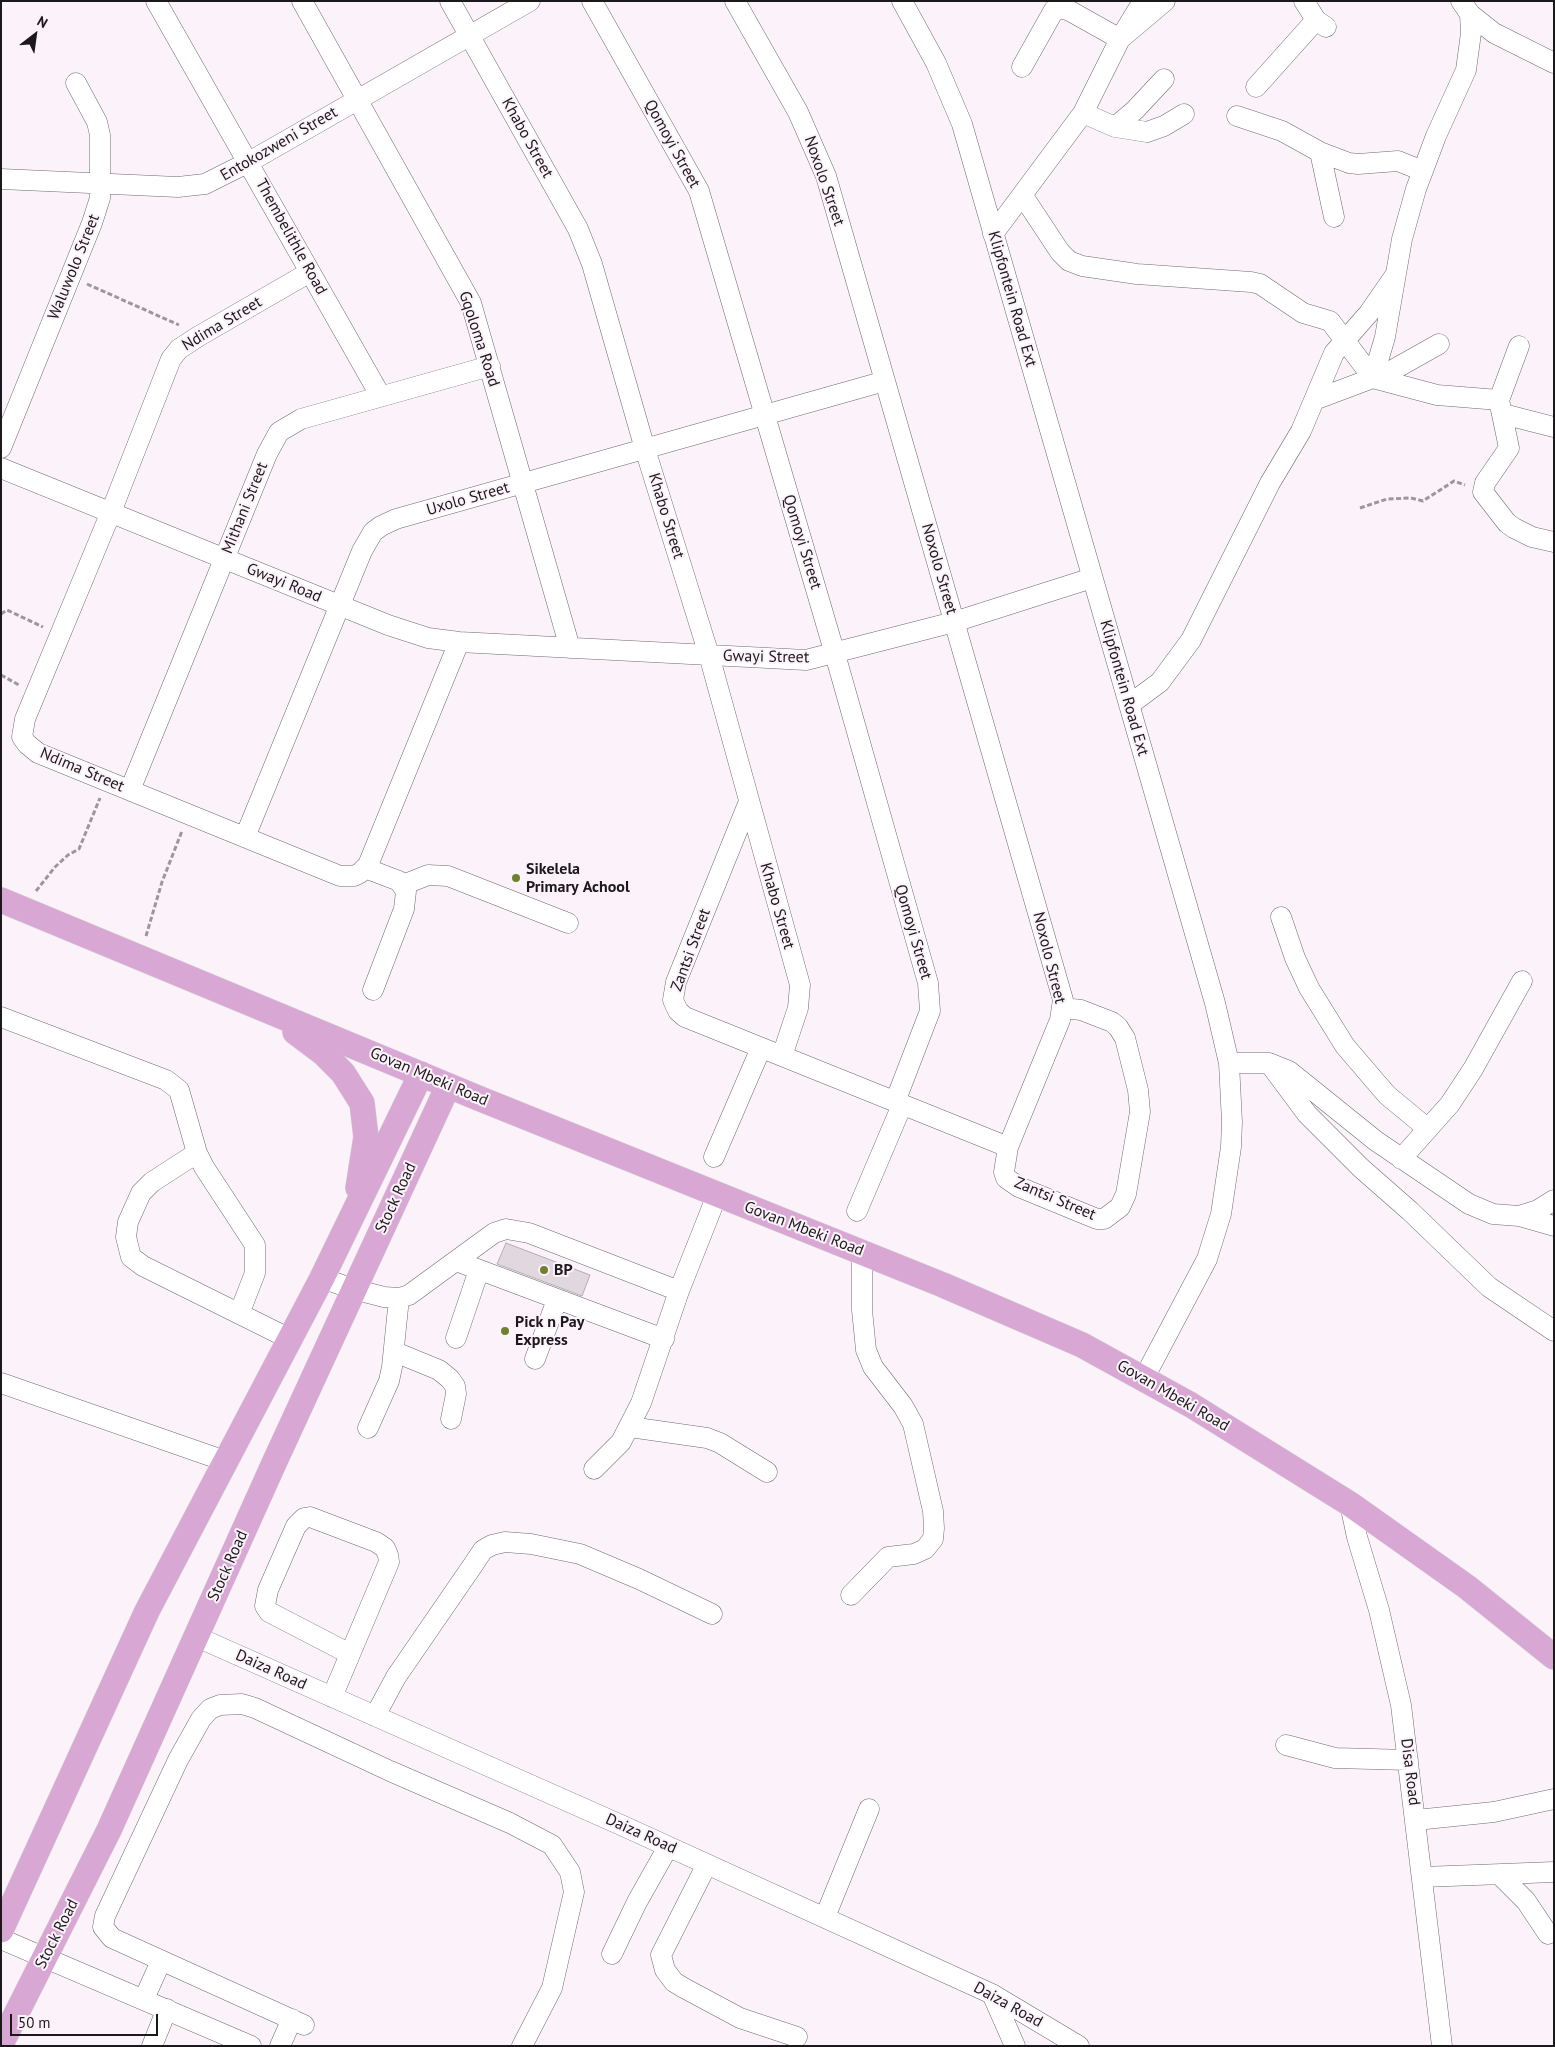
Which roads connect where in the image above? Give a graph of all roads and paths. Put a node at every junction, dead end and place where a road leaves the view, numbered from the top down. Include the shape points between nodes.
1 (156, 1) edge
2 (302, 1) edge
3 (450, 1) edge
4 (530, 1) edge
5 (592, 1) edge
6 (735, 1) edge
7 (902, 1) edge
8 (1143, 1) edge
9 (1165, 1) edge
10 (1304, 1) edge
11 (1465, 8) edge
12 (470, 36) junction
13 (1120, 39) junction
14 (1554, 63) edge
15 (1022, 67) dead end
16 (1164, 78) dead end
17 (76, 83) dead end
18 (1256, 87) dead end
19 (357, 99) junction
20 (1084, 113) junction
21 (1184, 114) dead end
22 (1237, 116) dead end
23 (1115, 127) junction
24 (1320, 152) junction
25 (249, 162) junction
26 (1423, 171) junction
27 (1, 179) edge
28 (101, 182) junction
29 (1023, 196) junction
30 (1334, 217) dead end
31 (993, 234) junction
32 (310, 272) junction
33 (1396, 274) junction
34 (70, 277) junction
35 (199, 336) junction
36 (1344, 339) junction
37 (1439, 344) dead end
38 (1519, 346) dead end
39 (490, 366) junction
40 (1373, 378) junction
41 (885, 381) junction
42 (380, 395) junction
43 (1317, 398) junction
44 (1501, 408) junction
45 (764, 415) junction
46 (1554, 427) edge
47 (1, 448) edge
48 (645, 449) junction
49 (1, 468) edge
50 (523, 483) junction
51 (1483, 492) junction
52 (1360, 508) dead end
53 (111, 512) junction
54 (1554, 542) edge
55 (224, 558) junction
56 (1092, 578) junction
57 (339, 605) junction
58 (1, 614) edge
59 (954, 622) junction
60 (60, 634) junction
61 (459, 642) junction
62 (570, 648) junction
63 (835, 654) junction
64 (709, 655) junction
65 (1129, 705) junction
66 (107, 781) junction
67 (130, 790) junction
68 (748, 804) junction
69 (188, 814) junction
70 (245, 837) junction
71 (365, 868) junction
72 (404, 886) junction
73 (1, 900) edge
74 (24, 910) junction
75 (1280, 917) dead end
76 (568, 923) dead end
77 (136, 956) junction
78 (1522, 981) dead end
79 (373, 990) dead end
80 (1064, 1008) junction
81 (270, 1011) junction
82 (1, 1018) edge
83 (761, 1048) junction
84 (782, 1056) junction
85 (1229, 1063) junction
86 (1269, 1063) junction
87 (421, 1074) junction
88 (448, 1086) junction
89 (898, 1103) junction
90 (1428, 1129) junction
91 (1008, 1147) junction
92 (197, 1153) junction
93 (714, 1157) dead end
94 (1401, 1159) junction
95 (716, 1195) junction
96 (1554, 1200) edge
97 (857, 1211) dead end
98 (1519, 1216) junction
99 (349, 1225) junction
100 (1554, 1226) edge
101 (862, 1252) junction
102 (456, 1262) junction
103 (479, 1270) junction
104 (322, 1278) junction
105 (353, 1289) junction
106 (679, 1291) junction
107 (399, 1298) junction
108 (557, 1300) junction
109 (239, 1314) junction
110 (1554, 1332) edge
111 (456, 1338) dead end
112 (290, 1339) junction
113 (664, 1339) junction
114 (394, 1352) junction
115 (535, 1359) dead end
116 (1144, 1378) junction
117 (1, 1383) edge
118 (451, 1419) dead end
119 (630, 1427) junction
120 (368, 1428) dead end
121 (225, 1461) junction
122 (594, 1470) dead end
123 (766, 1472) dead end
124 (1350, 1504) junction
125 (851, 1595) dead end
126 (712, 1614) dead end
127 (197, 1637) junction
128 (350, 1654) junction
129 (1554, 1656) edge
130 (332, 1697) junction
131 (374, 1716) junction
132 (1286, 1745) dead end
133 (1408, 1760) junction
134 (1554, 1799) edge
135 (869, 1810) dead end
136 (1416, 1820) junction
137 (668, 1846) junction
138 (707, 1864) junction
139 (1554, 1872) edge
140 (1500, 1875) junction
141 (1423, 1877) junction
142 (825, 1917) junction
143 (1, 1930) edge
144 (1548, 1934) dead end
145 (1, 1939) edge
146 (612, 1954) dead end
147 (46, 1957) junction
148 (161, 1961) junction
149 (992, 1994) junction
150 (144, 1999) junction
151 (167, 2010) junction
152 (797, 2037) dead end
153 (239, 2043) edge
154 (1, 2044) edge
155 (152, 2046) edge
156 (280, 2046) edge
157 (522, 2046) edge
158 (1014, 2046) edge
159 (1079, 2046) edge
160 (1442, 2046) edge

1 - 25 street, Thembelithle Road
2 - 19 street, Gqoloma Road
3 - 12 street, Khabo Street
4 - 12 street, Entokozweni Street
5 - 45 street, Qomoyi Street via 699,190
6 - 41 street, Noxolo Street via 798,112 822,167
7 - 31 street, Klipfontein Road Ext via 936,63 962,124
8 - 13 street
9 - 13 street
10 - 18 street via 1321,24
11 - 14 street via 1494,33
11 - 26 street via 1472,33 1466,70
12 - 19 street, Entokozweni Street
12 - 48 street, Khabo Street via 578,229 592,264
13 - 15 street via 1070,11 1058,8 1051,13
13 - 20 street
16 - 23 street
17 - 28 street, Waluwolo Street via 97,122 102,151
19 - 25 street, Entokozweni Street
19 - 39 street, Gqoloma Road via 467,296
20 - 23 street
20 - 29 street
21 - 23 street via 1147,132
22 - 24 street via 1282,131
24 - 26 street via 1349,163 1398,162
24 - 30 street
25 - 28 street, Entokozweni Street via 195,186
25 - 32 street, Thembelithle Road
26 - 33 street via 1402,239
27 - 28 street, Entokozweni Street
28 - 34 street, Waluwolo Street via 98,207
29 - 31 street
29 - 36 street via 1069,261 1112,272 1260,284 1304,313 1330,321
31 - 56 street, Klipfontein Road Ext
32 - 35 street, Ndima Street
32 - 42 street, Thembelithle Road
33 - 36 street via 1369,313
33 - 40 street via 1385,337
34 - 35 path via 168,319
34 - 47 street, Waluwolo Street
35 - 53 street, Ndima Street via 171,359
36 - 40 street via 1355,358
36 - 43 street via 1334,353
37 - 40 street
38 - 44 street
39 - 42 street, Mithani Street
39 - 50 street, Gqoloma Road
40 - 43 street
40 - 44 street
41 - 45 street, Uxolo Street
41 - 59 street, Noxolo Street
42 - 55 street, Mithani Street via 301,418 279,432
43 - 65 street via 1191,640 1160,682
44 - 46 street
44 - 51 street via 1509,448 1485,483
45 - 48 street, Uxolo Street
45 - 63 street, Qomoyi Street
48 - 50 street, Uxolo Street
48 - 64 street, Khabo Street
49 - 53 street, Gwayi Road
50 - 57 street, Uxolo Street via 381,526 368,540
50 - 62 street, Gqoloma Road
51 - 52 path via 1454,481 1423,501 1386,499
51 - 54 street via 1514,528 1532,537
53 - 55 street, Gwayi Road
53 - 60 street, Ndima Street
55 - 57 street, Gwayi Road
55 - 67 street, Mithani Street
56 - 59 street, Gwayi Street
56 - 65 street, Klipfontein Road Ext
57 - 61 street, Gwayi Road via 414,634
57 - 70 street, Uxolo Street
58 - 60 path via 7,610
59 - 63 street, Gwayi Street
59 - 80 street, Noxolo Street
60 - 66 street, Ndima Street via 24,719 22,737 38,753
61 - 62 street, Gwayi Street
61 - 71 street
62 - 64 street, Gwayi Street
63 - 64 street, Gwayi Street via 806,660
63 - 89 street, Qomoyi Street via 928,983 930,1011
64 - 68 street, Khabo Street
65 - 85 street, Klipfontein Road Ext via 1215,1003
66 - 67 street, Ndima Street
66 - 74 path via 79,849 55,867
67 - 69 street, Ndima Street
68 - 83 street, Zantsi Street via 676,982 673,1000 685,1017
68 - 84 street, Khabo Street via 801,992
69 - 70 street, Ndima Street
69 - 77 path via 162,882 148,932
70 - 71 street, Ndima Street via 340,876 354,876
71 - 72 street
72 - 76 street via 428,874 448,876
72 - 79 street via 404,909
73 - 74 main road, Govan Mbeki Road
74 - 77 main road, Govan Mbeki Road
75 - 90 street via 1308,988 1345,1046 1387,1095
77 - 81 main road, Govan Mbeki Road
78 - 90 street via 1473,1069 1450,1104
80 - 91 street, Noxolo Street
80 - 91 street, Zantsi Street via 1081,1010 1112,1022 1125,1038 1140,1112 1126,1194 1120,1207 1110,1216 1097,1220 1019,1187 1006,1178 1004,1172
81 - 87 main road, Govan Mbeki Road
81 - 99 main road via 343,1073 362,1103 364,1154
82 - 92 street via 174,1084 182,1096
83 - 84 street, Zantsi Street
83 - 93 street
84 - 89 street, Zantsi Street
85 - 86 street
85 - 116 street, Klipfontein Road Ext via 1231,1147 1221,1214 1204,1266
86 - 94 street via 1299,1077
86 - 110 street via 1306,1114 1361,1168 1489,1288
87 - 88 main road, Govan Mbeki Road
87 - 99 main road, Stock Road
88 - 95 main road, Govan Mbeki Road
88 - 105 main road, Stock Road
89 - 91 street, Zantsi Street
89 - 97 street
90 - 94 street
92 - 109 street via 255,1245 255,1273
92 - 109 street via 152,1182 141,1193 128,1222 127,1249 131,1257 143,1266
94 - 98 street via 1468,1204 1493,1214
95 - 101 main road, Govan Mbeki Road
95 - 106 street
96 - 98 street
98 - 100 street
99 - 104 main road, Stock Road
101 - 116 main road, Govan Mbeki Road via 1082,1345
101 - 125 street via 866,1350 877,1374 913,1424 934,1528 933,1539 925,1549 888,1558
102 - 103 street
102 - 106 street via 494,1233 515,1229
102 - 107 street via 417,1291
103 - 108 street
103 - 111 street
104 - 105 street
104 - 112 main road, Stock Road
105 - 107 street
105 - 127 main road, Stock Road
106 - 113 street
107 - 114 street
108 - 113 street
108 - 115 street
109 - 112 street
112 - 121 main road, Stock Road
113 - 119 street
114 - 118 street via 439,1370 450,1379 456,1394
114 - 120 street via 389,1381
116 - 124 main road, Govan Mbeki Road
117 - 121 street
119 - 122 street via 621,1442
119 - 123 street via 707,1438
121 - 143 main road, Stock Road via 147,1611
124 - 129 main road, Govan Mbeki Road via 1467,1587
124 - 133 street, Disa Road via 1401,1706
126 - 131 street via 639,1578 580,1554 531,1544 505,1542 492,1545 483,1550 472,1565 396,1677
127 - 130 street, Daiza Road
127 - 147 main road, Stock Road via 109,1830
128 - 128 street via 389,1562 388,1555 385,1548 376,1542 310,1517 304,1518 296,1526 268,1590 265,1606 269,1612
128 - 130 street
130 - 131 street, Daiza Road
131 - 137 street, Daiza Road
132 - 133 street via 1335,1758
133 - 136 street, Disa Road
134 - 136 street via 1494,1812
135 - 142 street
136 - 141 street, Disa Road
137 - 138 street, Daiza Road
137 - 146 street
138 - 142 street, Daiza Road
138 - 152 street via 661,1955 664,1970 674,1982 740,2018
139 - 140 street
140 - 141 street
140 - 144 street via 1526,1902
141 - 160 street, Disa Road
142 - 149 street, Daiza Road
145 - 147 street
147 - 150 street
147 - 154 main road, Stock Road
148 - 150 street
148 - 156 street via 298,2022
148 - 157 street via 108,1935 103,1927 105,1916 178,1760 201,1719 210,1709 220,1705 242,1704 510,1823 552,1845 570,1872 574,1892 552,1988
149 - 158 street
149 - 159 street, Daiza Road
150 - 151 street
151 - 153 street
151 - 155 street

